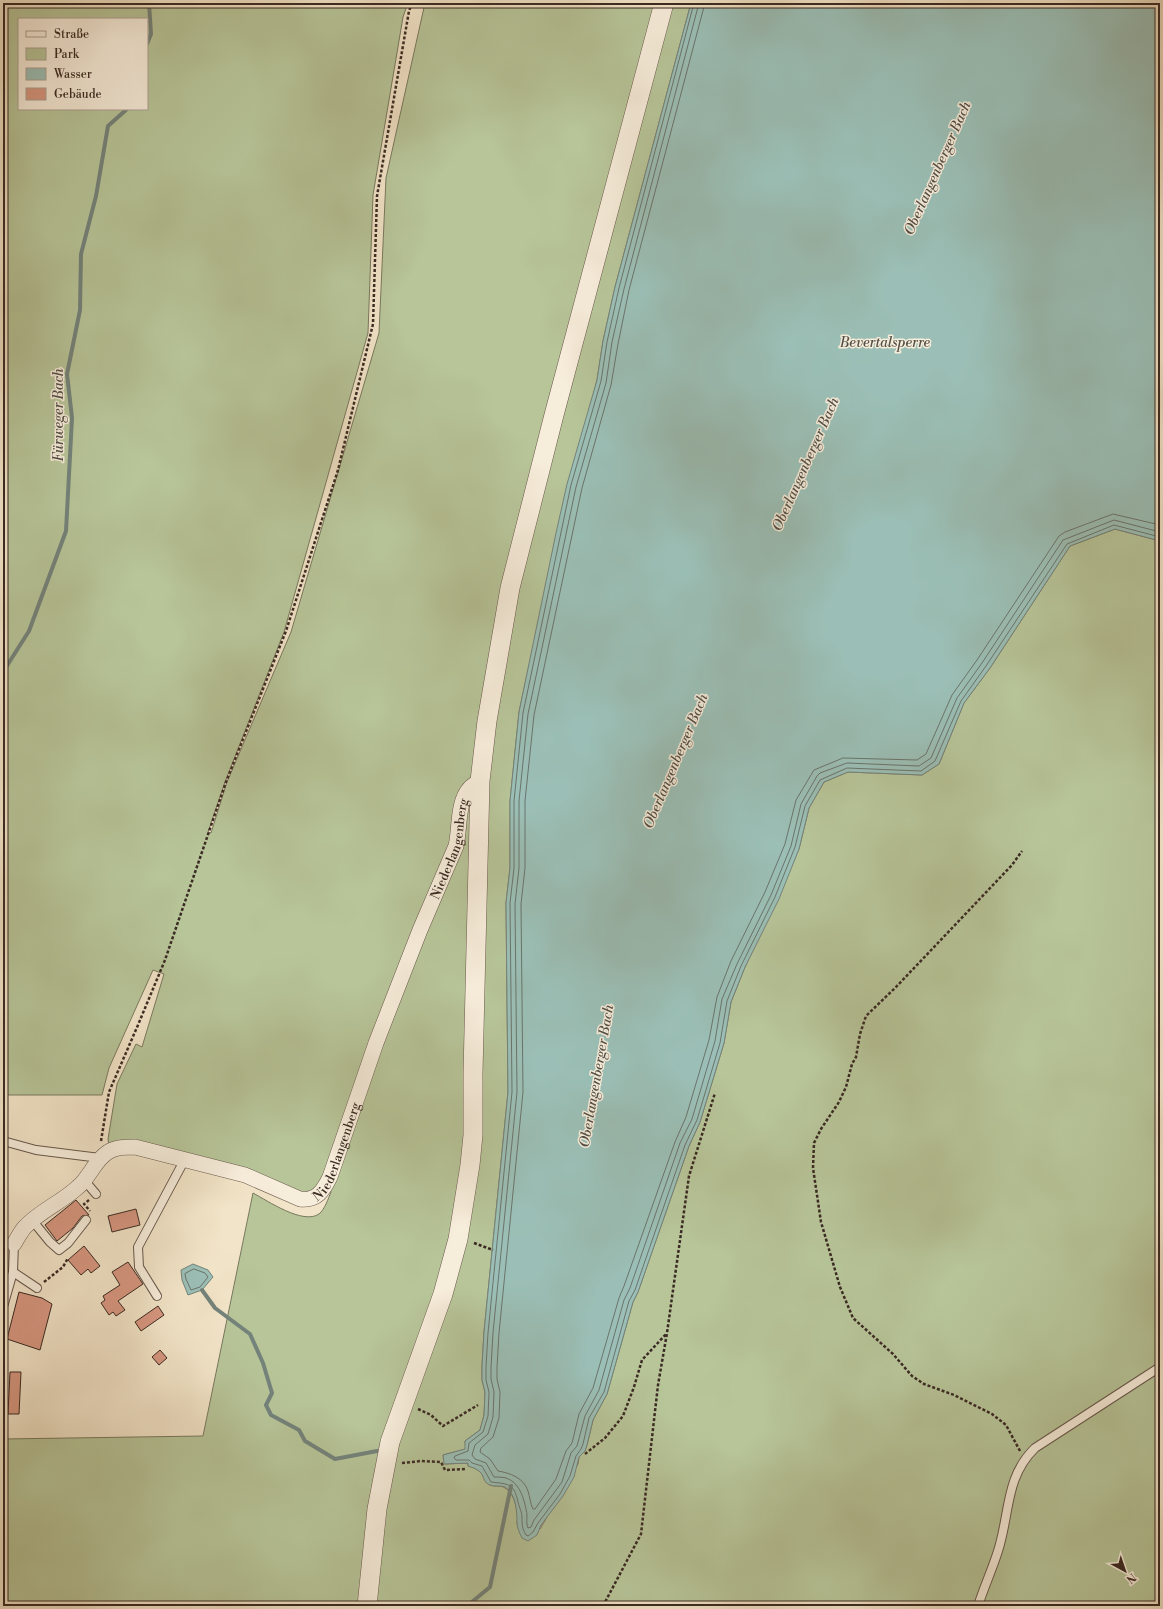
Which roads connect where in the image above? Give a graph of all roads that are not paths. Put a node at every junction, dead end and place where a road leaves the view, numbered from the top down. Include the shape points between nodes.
1 (664, 3) edge
2 (480, 781) junction
3 (3, 1141) edge
4 (100, 1158) junction
5 (185, 1159) junction
6 (85, 1181) junction
7 (96, 1194) road end
8 (32, 1220) junction
9 (86, 1220) road end
10 (14, 1244) joint
11 (13, 1272) junction
12 (37, 1288) road end
13 (157, 1296) dead end
14 (3, 1308) edge
15 (1160, 1367) edge
16 (367, 1606) edge
17 (978, 1606) edge

1 - 2 street via 510,588 487,721
2 - 5 street, Niederlangenberg via 469,789 463,800 456,846 376,1043 330,1178 323,1190 311,1199 300,1199 245,1175
2 - 16 street via 473,1135 470,1165 458,1239 443,1294 390,1442 378,1509
3 - 4 lane via 36,1150
4 - 5 street, Niederlangenberg via 113,1150 134,1147
4 - 6 street, Niederlangenberg
5 - 13 lane via 138,1247 139,1267
6 - 7 lane
6 - 8 street, Niederlangenberg
8 - 9 lane via 59,1250 68,1243
8 - 10 street, Niederlangenberg
10 - 11 lane
11 - 12 lane
11 - 14 lane
15 - 17 lane via 1028,1455 1013,1483 1004,1530

